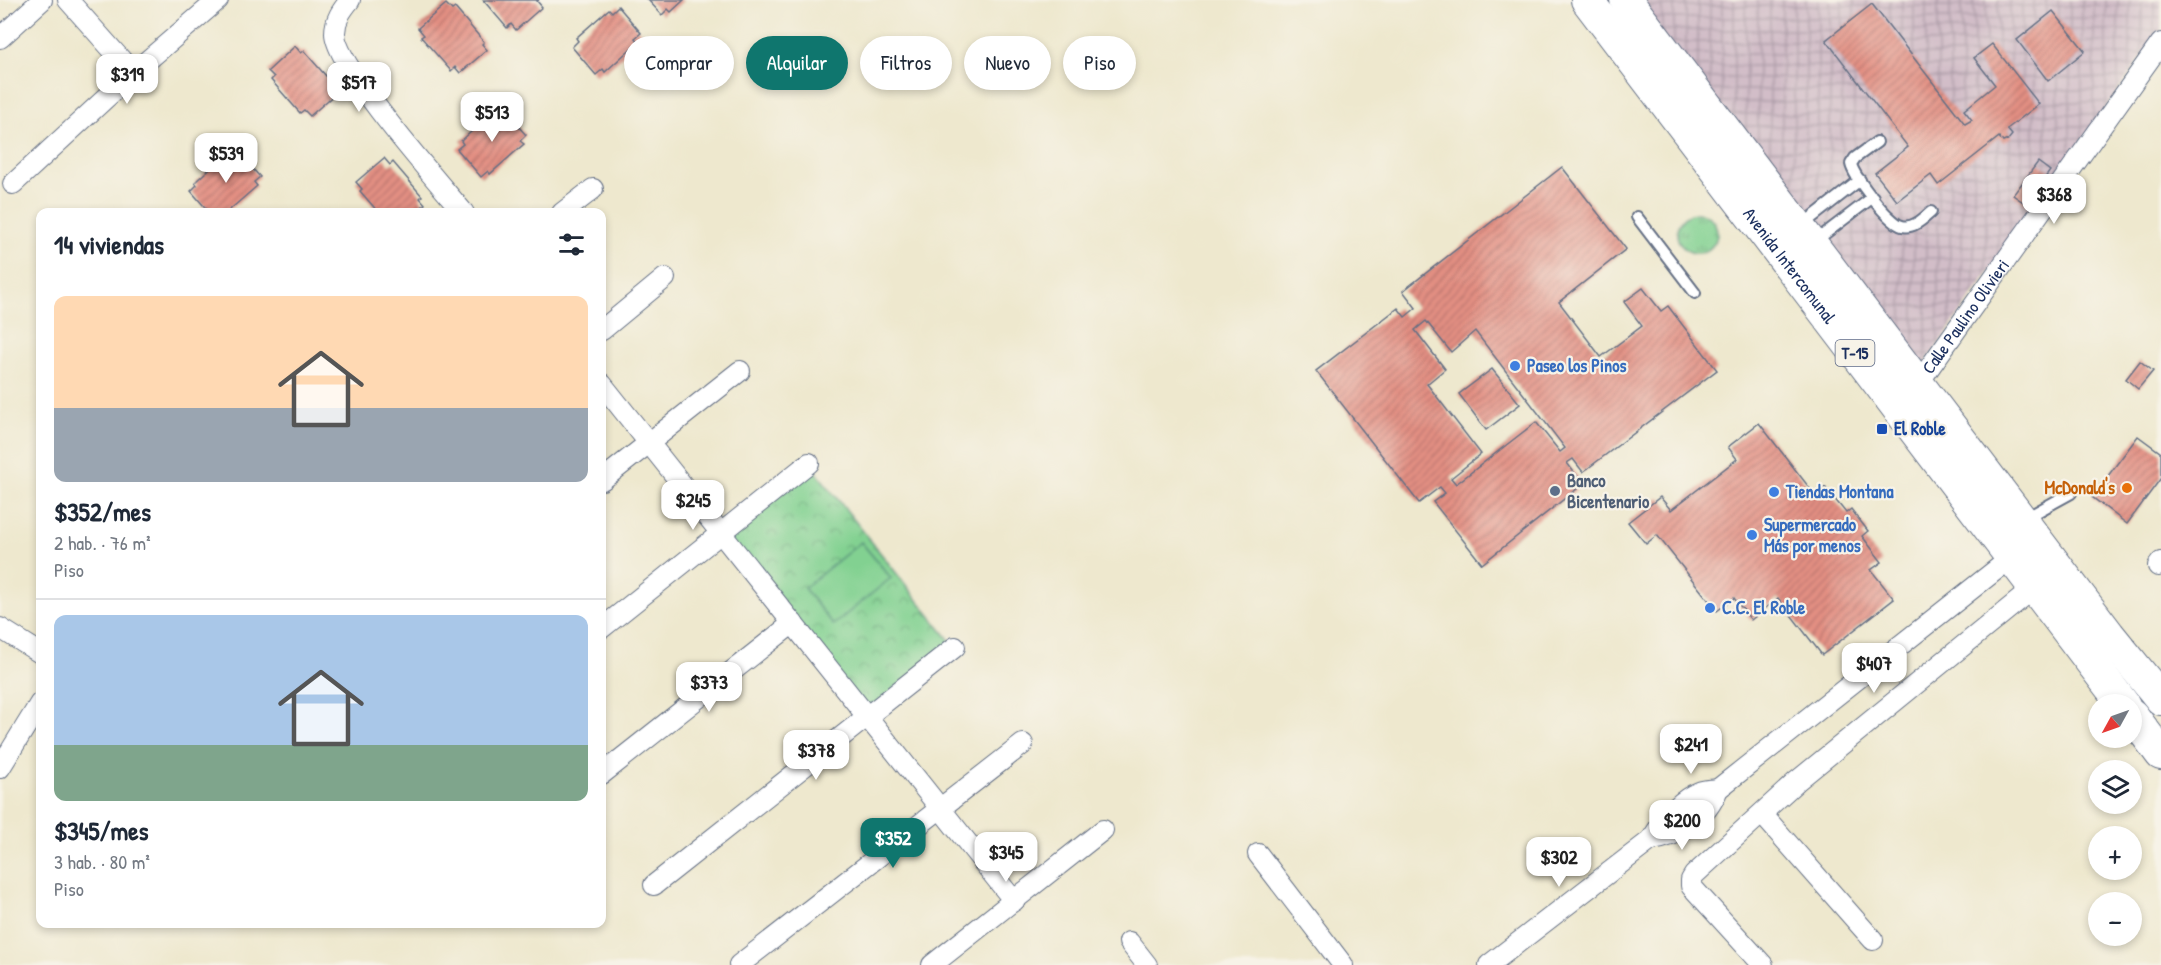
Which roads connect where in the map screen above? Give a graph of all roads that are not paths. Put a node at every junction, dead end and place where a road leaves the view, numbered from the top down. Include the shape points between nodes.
1 (42, 0) edge
2 (68, 0) edge
3 (218, 0) edge
4 (350, 0) edge
5 (1587, 0) edge
6 (1626, 0) edge
7 (0, 38) edge
8 (2161, 43) edge
9 (133, 73) junction
10 (1876, 142) dead end
11 (1860, 180) junction
12 (13, 184) dead end
13 (593, 189) dead end
14 (1873, 197) junction
15 (460, 208) edge
16 (568, 208) edge
17 (1931, 212) dead end
18 (1637, 217) dead end
19 (1804, 236) junction
20 (665, 278) dead end
21 (1695, 293) dead end
22 (606, 327) edge
23 (740, 371) dead end
24 (1917, 385) junction
25 (606, 389) edge
26 (649, 443) junction
27 (808, 463) dead end
28 (606, 477) edge
29 (2071, 493) dead end
30 (2021, 521) junction
31 (721, 533) junction
32 (2011, 558) junction
33 (2034, 588) junction
34 (793, 623) junction
35 (606, 625) edge
36 (0, 628) edge
37 (955, 647) dead end
38 (36, 650) edge
39 (2116, 694) edge
40 (2161, 699) edge
41 (36, 710) edge
42 (867, 717) junction
43 (2142, 728) edge
44 (1023, 744) dead end
45 (2161, 754) edge
46 (0, 768) edge
47 (606, 771) edge
48 (940, 808) junction
49 (1762, 814) junction
50 (1103, 830) dead end
51 (1258, 855) dead end
52 (654, 885) dead end
53 (1014, 901) junction
54 (1873, 940) dead end
55 (1129, 942) dead end
56 (739, 965) edge
57 (932, 965) edge
58 (1148, 965) edge
59 (1343, 965) edge
60 (1489, 965) edge
61 (1763, 965) edge

1 - 7 street
2 - 9 street
3 - 9 street
4 - 15 street via 339,15 335,34 345,62
5 - 32 main road, Avenida Intercomunal / T-15
6 - 19 main road, Avenida Intercomunal / T-15
8 - 24 street, Calle Paulino Olivieri
9 - 12 street
10 - 11 lane via 1851,164
11 - 14 lane
11 - 19 lane
13 - 16 street
14 - 17 lane via 1901,226 1916,224
14 - 19 lane
18 - 21 lane
19 - 24 main road, Avenida Intercomunal / T-15
20 - 22 street
23 - 26 street
24 - 30 main road, Avenida Intercomunal / T-15
25 - 26 street
26 - 28 street
26 - 31 street
27 - 31 street
29 - 30 lane
30 - 40 main road, Avenida Intercomunal / T-15
31 - 34 street
31 - 35 street
32 - 33 main road, Avenida Intercomunal / T-15
32 - 60 street via 1718,789 1710,808 1696,820 1668,838 1651,840
33 - 39 main road, Avenida Intercomunal / T-15
33 - 49 street
34 - 42 street
34 - 47 street
36 - 38 street
37 - 42 street
41 - 46 street
42 - 48 street
42 - 52 street
43 - 45 main road
44 - 48 street
48 - 53 street
48 - 56 street
49 - 54 street
49 - 61 street via 1694,875 1691,886
50 - 53 street
51 - 59 street
53 - 57 street
55 - 58 street

